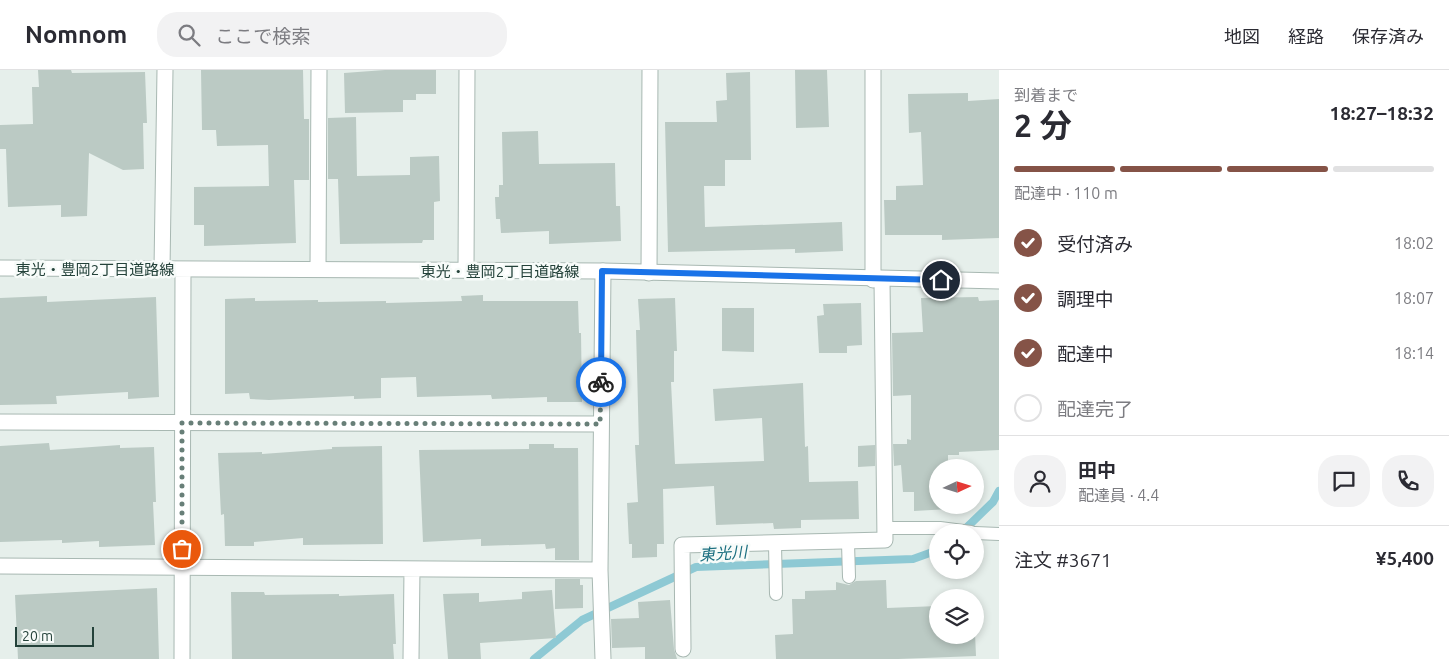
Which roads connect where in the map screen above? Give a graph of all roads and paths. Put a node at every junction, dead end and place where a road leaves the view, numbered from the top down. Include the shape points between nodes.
1 (165, 70) edge
2 (319, 70) edge
3 (467, 70) edge
4 (650, 70) edge
5 (873, 70) edge
6 (0, 268) edge
7 (162, 269) junction
8 (318, 269) junction
9 (183, 270) junction
10 (466, 270) junction
11 (602, 271) junction
12 (649, 273) junction
13 (878, 280) junction
14 (999, 281) edge
15 (0, 422) edge
16 (182, 423) junction
17 (600, 424) junction
18 (885, 528) junction
19 (929, 528) edge
20 (848, 547) junction
21 (775, 548) junction
22 (0, 566) edge
23 (182, 567) junction
24 (412, 569) junction
25 (600, 570) junction
26 (849, 574) dead end
27 (776, 594) dead end
28 (683, 649) dead end
29 (182, 659) edge
30 (411, 659) edge
31 (604, 659) edge

1 - 7 street
2 - 8 street
3 - 10 street
4 - 12 street
5 - 13 street
6 - 7 street, 東光・豊岡2丁目道路線
7 - 9 street, 東光・豊岡2丁目道路線
8 - 9 street, 東光・豊岡2丁目道路線
8 - 10 street, 東光・豊岡2丁目道路線
9 - 16 street
10 - 11 street, 東光・豊岡2丁目道路線
11 - 12 street, 東光・豊岡2丁目道路線
11 - 17 street
12 - 13 street, 東光・豊岡2丁目道路線
13 - 14 street, 東光・豊岡2丁目道路線
13 - 18 street
15 - 16 street
16 - 17 street
16 - 23 street
17 - 25 street
18 - 19 lane
18 - 20 street via 885,540
20 - 21 street
20 - 26 lane
21 - 27 lane
21 - 28 street via 682,545
22 - 23 street
23 - 24 street
23 - 29 street
24 - 25 street
24 - 30 street
25 - 31 street

